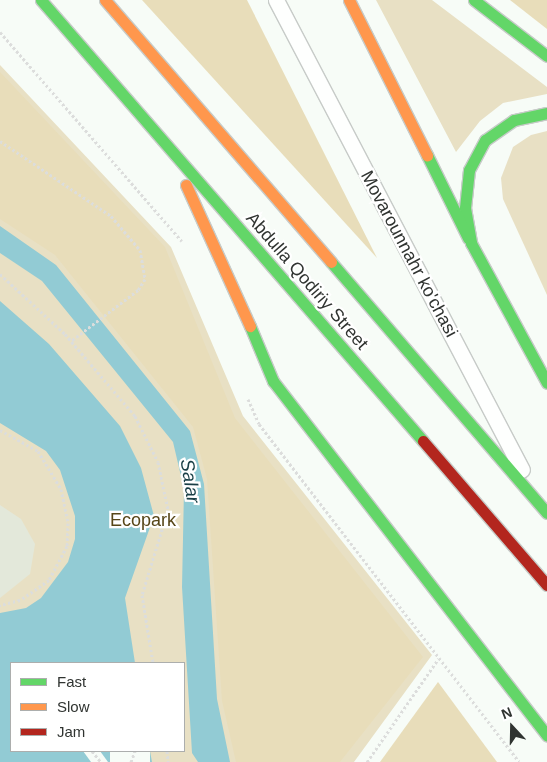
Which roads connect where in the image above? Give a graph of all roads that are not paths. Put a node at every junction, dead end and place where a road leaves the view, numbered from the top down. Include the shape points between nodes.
1 (41, 0) edge
2 (105, 0) edge
3 (276, 0) edge
4 (349, 0) edge
5 (474, 0) edge
6 (547, 56) edge
7 (547, 113) edge
8 (152, 128) junction
9 (471, 243) junction
10 (547, 383) edge
11 (544, 510) edge
12 (547, 584) edge
13 (547, 736) edge

1 - 8 main road, Abdulla Qodiriy Street
2 - 11 main road, Abdulla Qodiriy Street
3 - 11 lane, Movarounnahr ko'chasi
4 - 9 main road
5 - 6 main road
7 - 9 main road via 514,120 497,128 476,154 466,188
8 - 12 main road, Abdulla Qodiriy Street
8 - 13 main road via 202,212 273,381
9 - 10 main road

